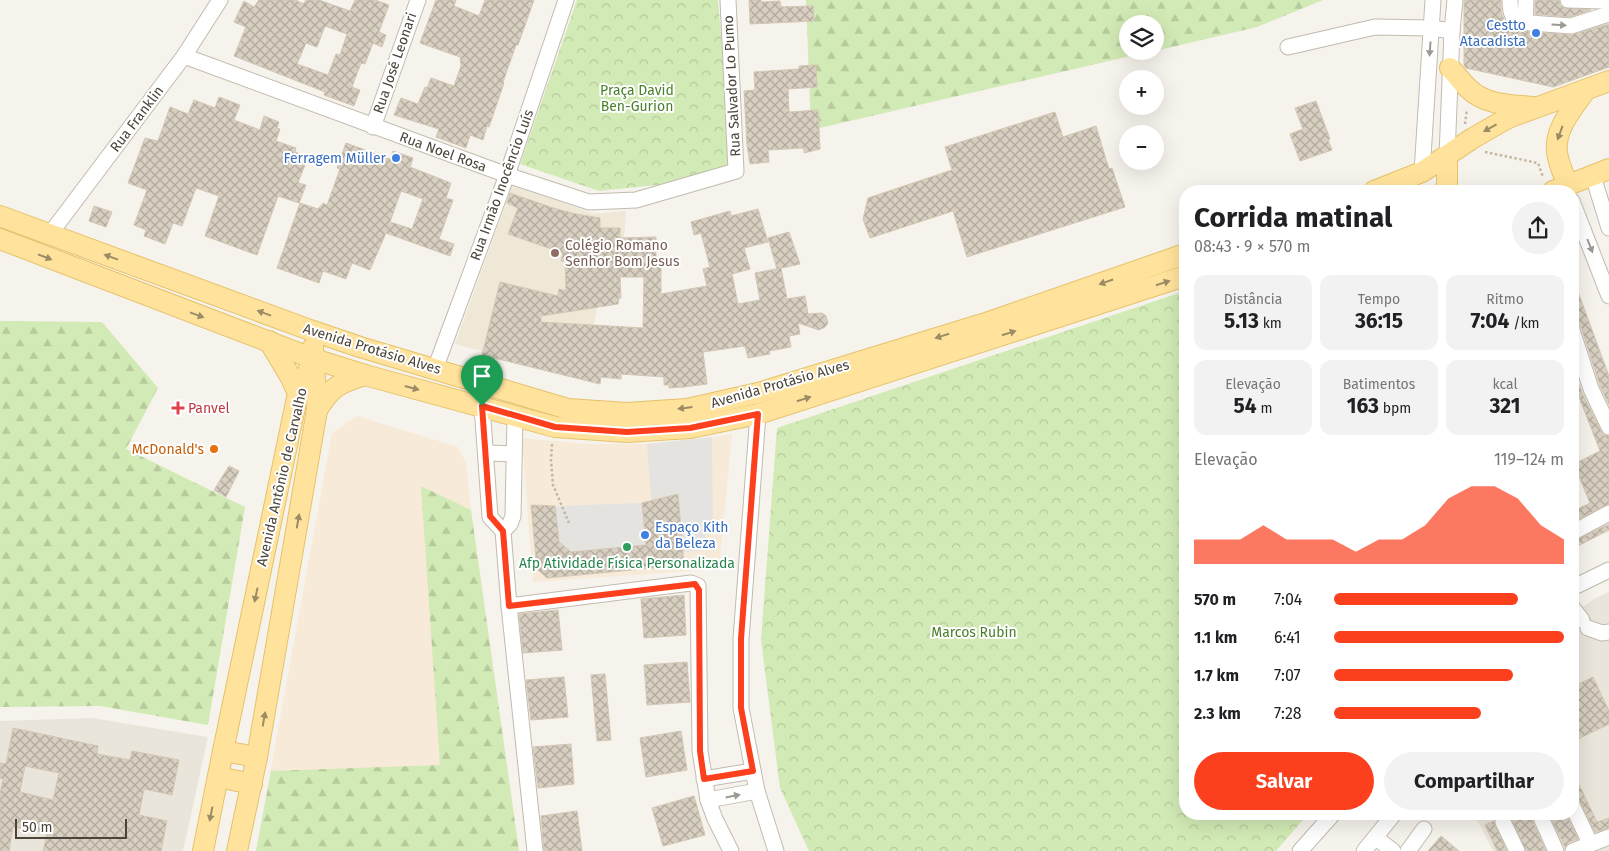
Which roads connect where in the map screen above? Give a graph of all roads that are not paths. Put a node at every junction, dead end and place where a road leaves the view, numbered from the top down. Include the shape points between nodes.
1 (220, 0) edge
2 (418, 0) edge
3 (566, 0) edge
4 (728, 0) edge
5 (1433, 0) edge
6 (1455, 0) edge
7 (1510, 0) edge
8 (1526, 0) edge
9 (1568, 0) edge
10 (1605, 8) edge
11 (1524, 22) junction
12 (1431, 28) junction
13 (1452, 30) junction
14 (1288, 47) dead end
15 (184, 56) junction
16 (1450, 68) junction
17 (1609, 81) edge
18 (1585, 91) junction
19 (1535, 108) junction
20 (373, 127) junction
21 (1448, 156) junction
22 (736, 171) joint
23 (1422, 172) junction
24 (1601, 172) edge
25 (507, 175) junction
26 (1389, 185) edge
27 (1448, 185) edge
28 (1561, 185) edge
29 (1574, 185) edge
30 (0, 216) edge
31 (1609, 228) edge
32 (1579, 229) edge
33 (50, 234) junction
34 (0, 239) edge
35 (1179, 256) edge
36 (1179, 278) edge
37 (1609, 296) edge
38 (310, 330) junction
39 (268, 341) junction
40 (360, 347) junction
41 (1579, 352) edge
42 (314, 359) junction
43 (435, 369) junction
44 (365, 375) junction
45 (298, 393) junction
46 (482, 406) junction
47 (317, 410) junction
48 (758, 414) junction
49 (515, 416) junction
50 (1609, 427) edge
51 (486, 453) junction
52 (514, 454) junction
53 (1609, 513) edge
54 (1579, 529) edge
55 (503, 531) junction
56 (1609, 570) edge
57 (1579, 585) edge
58 (509, 606) junction
59 (1579, 616) edge
60 (1609, 632) edge
61 (223, 751) junction
62 (257, 757) junction
63 (753, 771) junction
64 (218, 777) junction
65 (704, 779) junction
66 (252, 784) junction
67 (757, 791) junction
68 (708, 800) junction
69 (1328, 820) edge
70 (1390, 820) edge
71 (1542, 820) dead end
72 (1579, 820) edge
73 (1503, 822) dead end
74 (1424, 829) dead end
75 (1609, 837) edge
76 (1376, 838) junction
77 (1590, 844) junction
78 (204, 851) edge
79 (237, 851) edge
80 (535, 851) edge
81 (731, 851) edge
82 (776, 851) edge
83 (1300, 851) edge
84 (1364, 851) edge
85 (1392, 851) edge
86 (1408, 851) edge
87 (1517, 851) edge
88 (1556, 851) edge
89 (1573, 851) edge

1 - 15 street, Rua Franklin
2 - 20 street, Rua José Leonari
3 - 25 street, Rua Irmão Inocêncio Luís
4 - 22 street, Rua Salvador Lo Pumo
5 - 12 street
6 - 13 street
7 - 11 street via 1513,17
8 - 11 street
9 - 10 street
11 -> 10 street via 1571,26
12 - 13 street
12 - 14 street via 1375,27
12 -> 23 street
13 - 16 street
15 - 20 street, Rua Noel Rosa
15 - 33 street, Rua Franklin
16 - 19 main road via 1481,98
16 - 21 street
17 - 18 main road
18 - 19 main road
18 -> 28 main road via 1566,117 1558,138
19 -> 21 main road via 1508,118
20 - 25 street, Rua Noel Rosa
21 - 23 main road
21 - 27 main road
22 - 25 street, Rua Noel Rosa via 636,200 588,202
23 - 26 main road
24 - 29 main road
24 - 31 street
25 - 43 street, Rua Irmão Inocêncio Luís
30 - 33 main road, Avenida Protásio Alves
32 -> 37 street
38 -> 33 main road, Avenida Protásio Alves
34 -> 39 main road, Avenida Protásio Alves
35 -> 43 main road, Avenida Protásio Alves via 980,325 758,393 687,409 627,413 568,409
48 -> 36 main road, Avenida Protásio Alves
38 - 40 main road, Avenida Protásio Alves
38 - 42 main road
39 - 42 main road, Avenida Protásio Alves
39 - 45 main road
40 - 42 main road
40 - 43 main road, Avenida Protásio Alves
41 - 50 street via 1591,389
42 - 44 main road, Avenida Protásio Alves
42 - 45 main road, Avenida Antônio de Carvalho
42 - 47 main road, Avenida Antônio de Carvalho
44 -> 46 main road, Avenida Protásio Alves
44 - 47 main road via 335,387
45 -> 61 main road, Avenida Antônio de Carvalho
46 - 49 main road, Avenida Protásio Alves
46 - 51 street
62 -> 47 main road, Avenida Antônio de Carvalho
48 - 49 main road, Avenida Protásio Alves via 681,429 627,432 555,427
48 - 63 street via 741,639 741,708
49 - 52 street
51 - 52 street
51 - 55 street via 490,516
52 - 55 street via 513,516
53 - 54 street
55 - 58 street
56 - 57 street
58 - 65 street via 691,583 698,586 700,751
58 - 80 street
59 - 60 street via 1585,624 1602,633
61 - 62 main road
61 - 64 main road, Avenida Antônio de Carvalho
62 - 66 main road, Avenida Antônio de Carvalho
63 - 65 street
63 - 67 street
64 - 66 main road
64 -> 78 main road, Avenida Antônio de Carvalho
65 - 68 street
66 - 79 main road, Avenida Antônio de Carvalho
68 -> 67 street
67 - 82 street
68 - 81 street
69 - 83 street
70 - 76 street
71 - 88 street
72 - 77 street
73 - 87 street
74 - 86 street
75 - 77 street
76 - 84 street
76 - 85 street
77 - 89 street

